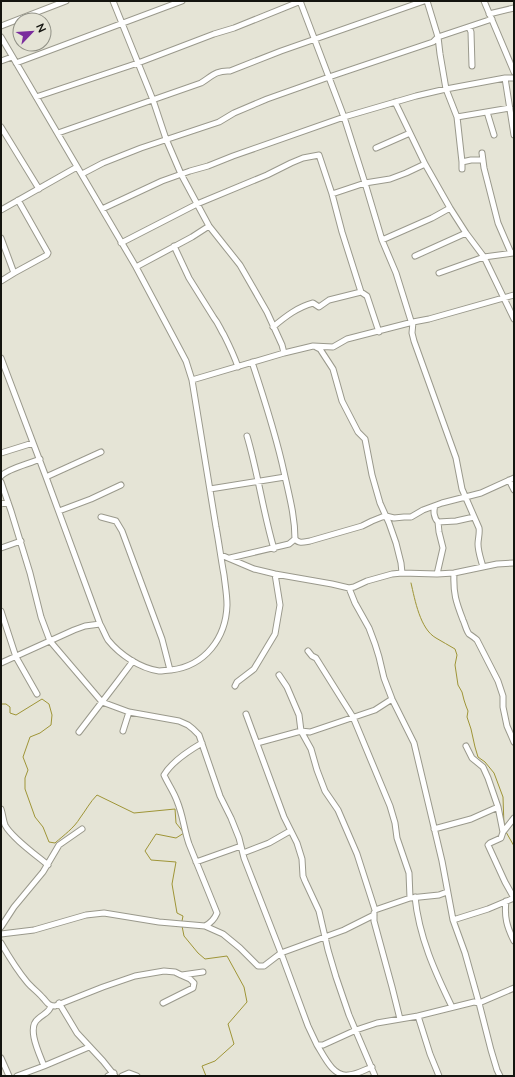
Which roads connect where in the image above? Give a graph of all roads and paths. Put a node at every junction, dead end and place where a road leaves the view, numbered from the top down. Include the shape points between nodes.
1 (66, 1) edge
2 (114, 1) edge
3 (182, 1) edge
4 (301, 1) edge
5 (426, 1) edge
6 (484, 1) edge
7 (514, 8) edge
8 (490, 14) junction
9 (492, 19) junction
10 (122, 24) junction
11 (1, 26) edge
12 (469, 27) junction
13 (1, 37) edge
14 (438, 37) junction
15 (315, 39) junction
16 (12, 57) junction
17 (1, 61) edge
18 (16, 63) junction
19 (138, 63) junction
20 (472, 66) dead end
21 (514, 72) edge
22 (329, 77) junction
23 (505, 78) junction
24 (514, 78) edge
25 (446, 89) junction
26 (36, 97) junction
27 (153, 100) junction
28 (395, 102) junction
29 (510, 108) junction
30 (487, 112) junction
31 (457, 116) junction
32 (344, 117) junction
33 (1, 127) edge
34 (58, 133) junction
35 (410, 133) junction
36 (494, 135) dead end
37 (514, 135) edge
38 (166, 139) junction
39 (376, 148) dead end
40 (482, 153) dead end
41 (482, 160) junction
42 (462, 162) junction
43 (425, 164) junction
44 (78, 167) junction
45 (462, 169) dead end
46 (82, 174) junction
47 (181, 174) junction
48 (365, 183) junction
49 (39, 189) junction
50 (332, 194) junction
51 (18, 200) junction
52 (1, 202) edge
53 (197, 204) junction
54 (450, 208) junction
55 (3, 209) edge
56 (102, 209) junction
57 (209, 226) junction
58 (466, 233) junction
59 (1, 238) edge
60 (382, 240) junction
61 (121, 242) junction
62 (174, 246) junction
63 (512, 253) edge
64 (415, 256) dead end
65 (484, 257) junction
66 (136, 267) junction
67 (14, 273) junction
68 (440, 273) dead end
69 (1, 281) edge
70 (361, 292) junction
71 (514, 295) edge
72 (503, 298) junction
73 (514, 319) edge
74 (413, 322) junction
75 (273, 326) junction
76 (379, 332) junction
77 (313, 346) junction
78 (284, 353) junction
79 (1, 358) edge
80 (252, 362) junction
81 (238, 367) junction
82 (192, 380) junction
83 (247, 436) dead end
84 (33, 443) junction
85 (1, 452) edge
86 (101, 452) dead end
87 (40, 460) junction
88 (1, 476) edge
89 (46, 477) junction
90 (285, 477) junction
91 (512, 479) edge
92 (1, 482) edge
93 (258, 482) junction
94 (121, 485) dead end
95 (210, 489) junction
96 (514, 490) edge
97 (466, 497) junction
98 (8, 502) junction
99 (1, 504) edge
100 (435, 506) junction
101 (59, 511) junction
102 (386, 516) junction
103 (474, 516) junction
104 (101, 517) dead end
105 (438, 522) junction
106 (294, 539) junction
107 (21, 541) junction
108 (1, 548) edge
109 (274, 549) junction
110 (221, 554) junction
111 (230, 558) junction
112 (514, 563) edge
113 (483, 567) junction
114 (402, 573) junction
115 (454, 573) junction
116 (275, 574) junction
117 (437, 574) junction
118 (349, 588) junction
119 (1, 610) edge
120 (100, 624) junction
121 (50, 641) junction
122 (308, 651) dead end
123 (16, 657) junction
124 (133, 661) junction
125 (1, 663) edge
126 (170, 670) junction
127 (279, 675) dead end
128 (235, 686) dead end
129 (37, 694) dead end
130 (392, 699) junction
131 (102, 702) junction
132 (129, 712) junction
133 (246, 714) dead end
134 (353, 717) junction
135 (123, 731) dead end
136 (301, 731) junction
137 (79, 732) dead end
138 (514, 742) edge
139 (202, 743) junction
140 (257, 743) junction
141 (466, 746) dead end
142 (498, 807) junction
143 (1, 810) edge
144 (514, 818) edge
145 (2, 822) edge
146 (82, 829) dead end
147 (434, 829) junction
148 (290, 831) junction
149 (503, 832) junction
150 (241, 846) junction
151 (243, 853) junction
152 (196, 862) junction
153 (48, 865) junction
154 (448, 892) junction
155 (413, 898) junction
156 (506, 901) junction
157 (375, 912) junction
158 (453, 920) junction
159 (205, 926) junction
160 (1, 927) edge
161 (1, 934) edge
162 (324, 937) junction
163 (514, 941) edge
164 (1, 943) edge
165 (281, 953) junction
166 (203, 972) dead end
167 (181, 975) junction
168 (514, 988) edge
169 (59, 1003) junction
170 (163, 1003) dead end
171 (479, 1003) junction
172 (51, 1006) junction
173 (452, 1007) junction
174 (418, 1016) junction
175 (400, 1019) junction
176 (356, 1030) junction
177 (317, 1045) junction
178 (89, 1047) junction
179 (1, 1058) edge
180 (44, 1066) junction
181 (372, 1067) junction
182 (114, 1075) edge
183 (9, 1076) edge
184 (17, 1076) edge
185 (108, 1076) edge
186 (122, 1076) edge
187 (138, 1076) edge
188 (375, 1076) edge
189 (439, 1076) edge
190 (500, 1076) edge

1 - 11 street
2 - 10 street
3 - 10 street
4 - 15 street
4 - 19 street
5 - 14 street
5 - 15 street
6 - 8 street
7 - 8 street
8 - 9 street
9 - 12 street
9 - 21 street
10 - 18 street
10 - 19 street
12 - 14 street
12 - 20 street
13 - 16 street
14 - 22 street via 433,42
14 - 25 street
15 - 22 street
15 - 27 street via 230,71 220,71 201,83
16 - 17 street
16 - 18 street
18 - 26 street
19 - 26 street
19 - 27 street
22 - 32 street
22 - 38 street via 267,99 219,122
23 - 24 street
23 - 25 street
23 - 29 street
25 - 28 street
25 - 31 street
26 - 34 street
27 - 34 street
27 - 38 street
28 - 32 street
28 - 35 street
29 - 30 street
29 - 37 street
30 - 31 street
30 - 36 street
31 - 42 street
32 - 47 street
32 - 48 street
33 - 49 street
34 - 44 street
35 - 39 street
35 - 43 street
38 - 46 street via 103,163
38 - 47 street
40 - 41 street
41 - 42 street
41 - 63 street via 498,223
42 - 45 street
43 - 48 street via 390,179
43 - 54 street
44 - 46 street
44 - 49 street
46 - 56 street
47 - 53 street
47 - 56 street
48 - 50 street
48 - 60 street
49 - 51 street
50 - 53 street via 319,155 303,158
50 - 70 street
51 - 55 street
51 - 67 street via 48,253
52 - 55 street
53 - 57 street
53 - 61 street
54 - 58 street
54 - 60 street
56 - 61 street
57 - 62 street
57 - 75 street via 240,265
58 - 64 street
58 - 65 street
59 - 67 street
60 - 74 street
61 - 66 street
62 - 66 street
62 - 81 street via 190,278 219,324
63 - 65 street
65 - 68 street
65 - 72 street
66 - 82 street via 186,361
67 - 69 street
70 - 75 street via 329,300 319,307 314,303 306,305
70 - 76 street via 367,296
71 - 72 street
72 - 73 street
72 - 74 street
74 - 76 street
74 - 97 street via 414,341 456,458
75 - 78 street
76 - 77 street via 347,339 333,347
77 - 78 street
77 - 102 street via 320,349 333,369 342,401 364,439 372,475
78 - 80 street
79 - 84 street
80 - 81 street
80 - 90 street
81 - 82 street
82 - 95 street
83 - 93 street
84 - 85 street
84 - 87 street
86 - 89 street
87 - 88 street
87 - 89 street
89 - 101 street
90 - 93 street
90 - 106 street via 295,525
91 - 96 street
91 - 97 street
92 - 98 street
93 - 95 street
93 - 109 street
94 - 101 street
95 - 110 street
97 - 100 street
97 - 103 street
98 - 99 street
98 - 107 street
100 - 102 street via 411,517
100 - 105 street via 435,517
101 - 120 street
102 - 106 street via 362,526 302,543
102 - 114 street via 396,544
103 - 105 street
103 - 113 street via 480,532 478,546
104 - 126 street via 116,521 122,531 162,639
105 - 117 street via 443,548
106 - 109 street via 289,544
107 - 108 street
107 - 121 street
109 - 111 street
110 - 111 street
110 - 126 street via 227,605 221,632 203,658 180,669
111 - 116 street via 254,569
112 - 113 street
113 - 115 street
114 - 117 street
114 - 118 street via 380,577
115 - 117 street
115 - 138 street via 458,606 468,632 477,640 498,681 507,726
116 - 118 street
116 - 128 street via 280,605 275,634 254,670
118 - 130 street via 375,644
119 - 123 street
120 - 121 street via 85,626
120 - 124 street via 116,648
121 - 123 street
121 - 131 street
122 - 134 street via 316,658
123 - 125 street
123 - 129 street
124 - 126 street via 148,669
124 - 131 street
127 - 136 street via 299,715
130 - 134 street via 374,710
130 - 147 street via 414,743
131 - 132 street
131 - 137 street
132 - 135 street
132 - 139 street via 188,725 199,735
133 - 140 street
134 - 136 street via 310,732
134 - 155 street via 390,806 409,873
136 - 140 street
136 - 157 street via 311,749 325,791 338,810 357,854
139 - 150 street
139 - 152 street via 188,751 164,775 177,800
140 - 148 street
141 - 142 street via 472,758 483,767
142 - 147 street via 471,819
142 - 149 street
143 - 145 street
144 - 149 street
145 - 153 street
146 - 153 street via 59,845
147 - 154 street
148 - 151 street
148 - 162 street via 297,842 303,876 319,911
149 - 156 street via 501,838 488,845 514,898
150 - 151 street
150 - 152 street
151 - 165 street
152 - 159 street via 217,914 211,923
153 - 160 street
154 - 155 street
154 - 158 street
155 - 157 street
155 - 173 street via 422,937
156 - 158 street
156 - 163 street via 505,916
157 - 162 street via 344,930
157 - 175 street via 374,921
158 - 171 street
159 - 161 street via 172,924 104,913 86,915 34,930
159 - 165 street via 223,934 258,966 264,966
162 - 165 street
162 - 176 street
164 - 172 street via 20,974
165 - 177 street
166 - 167 street
167 - 169 street via 164,971 135,976
167 - 170 street via 194,983 193,988
168 - 171 street
169 - 172 street
169 - 178 street via 77,1033
171 - 173 street
171 - 190 street via 490,1050
172 - 180 street via 33,1026 33,1037
173 - 174 street
174 - 175 street
174 - 189 street
175 - 176 street
176 - 177 street via 323,1045
176 - 181 street
177 - 181 street via 335,1071 342,1075
178 - 180 street
178 - 182 street
179 - 183 street
180 - 184 street
181 - 188 street
182 - 185 street
186 - 187 street via 129,1073

